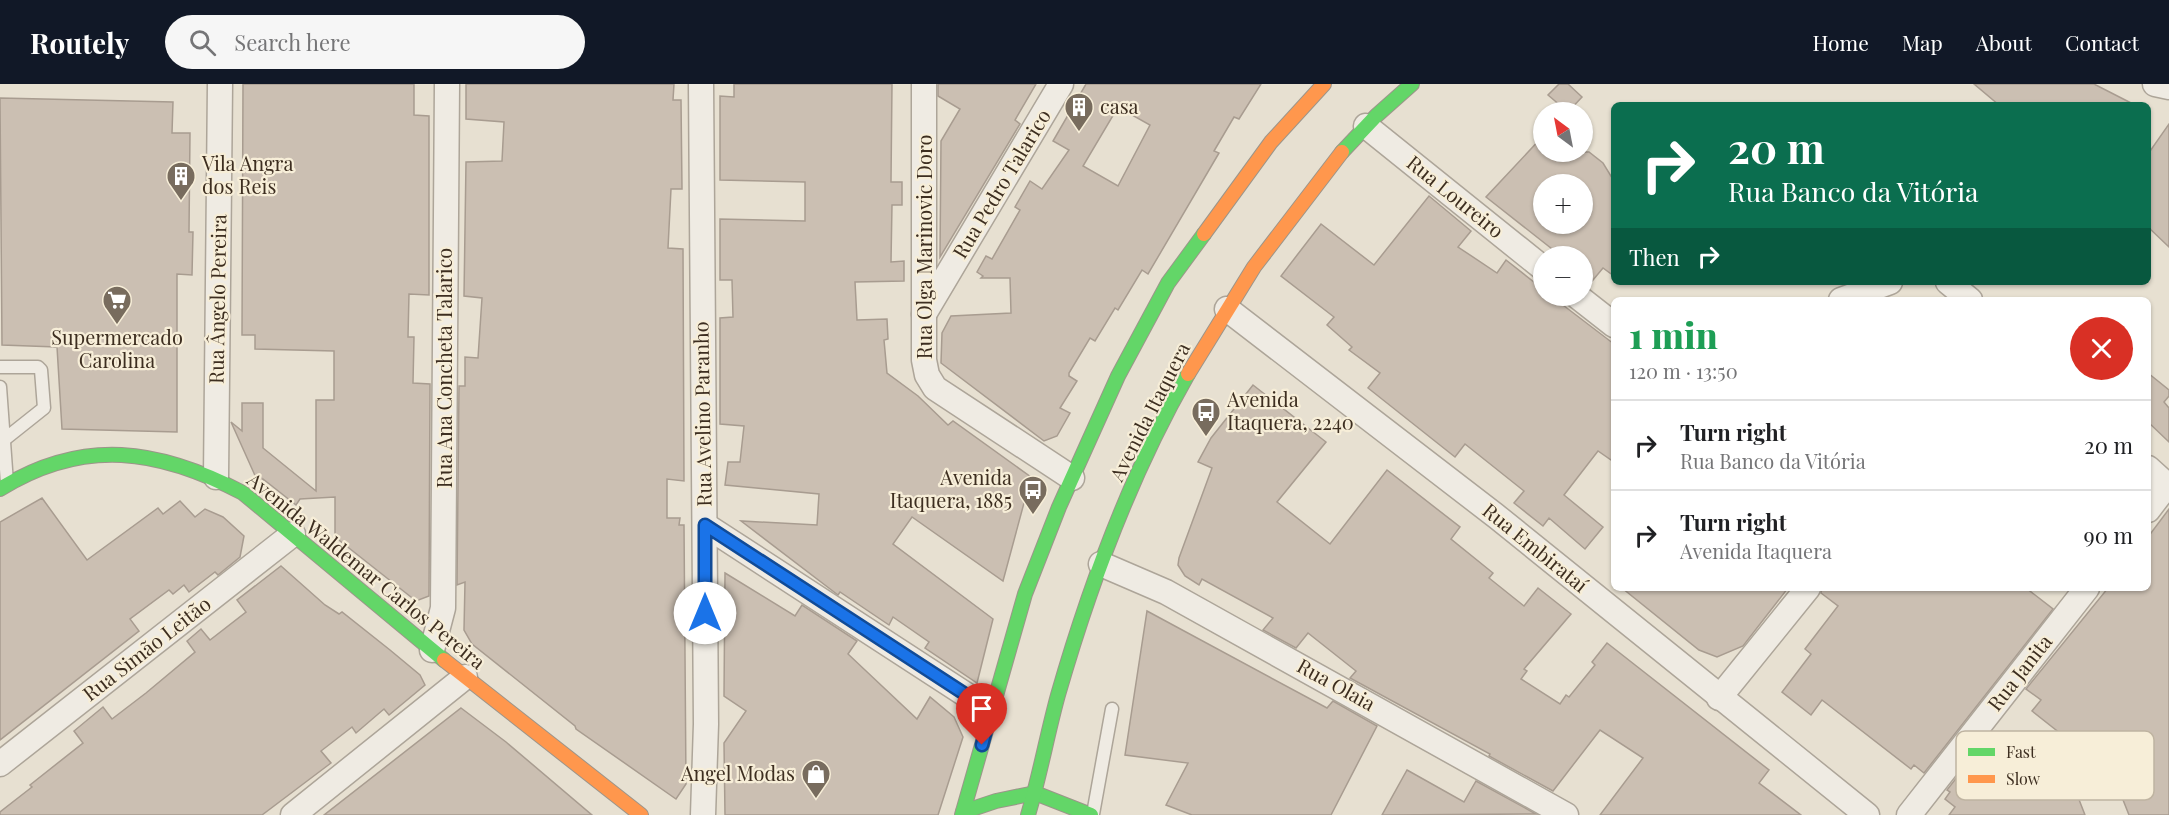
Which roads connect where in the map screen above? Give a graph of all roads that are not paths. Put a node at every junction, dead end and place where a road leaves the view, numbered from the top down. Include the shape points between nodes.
1 (220, 84) edge
2 (447, 84) edge
3 (701, 84) edge
4 (924, 84) edge
5 (1061, 84) edge
6 (1324, 84) edge
7 (1412, 84) edge
8 (2155, 84) edge
9 (2169, 87) edge
10 (1366, 126) junction
11 (1533, 260) edge
12 (1882, 285) edge
13 (1952, 285) edge
14 (1849, 297) edge
15 (1966, 297) edge
16 (1590, 306) edge
17 (1227, 309) junction
18 (924, 315) junction
19 (1611, 323) edge
20 (0, 367) edge
21 (0, 387) edge
22 (1, 443) edge
23 (2151, 471) edge
24 (216, 477) junction
25 (1072, 477) junction
26 (2168, 486) edge
27 (3, 487) edge
28 (2151, 506) edge
29 (705, 525) junction
30 (293, 534) junction
31 (1101, 564) junction
32 (1806, 591) edge
33 (2085, 591) edge
34 (432, 650) junction
35 (465, 677) junction
36 (1719, 698) junction
37 (1112, 709) dead end
38 (991, 711) junction
39 (1975, 731) edge
40 (1956, 755) edge
41 (0, 764) edge
42 (1035, 793) junction
43 (962, 813) edge
44 (293, 815) edge
45 (641, 815) edge
46 (703, 815) edge
47 (1028, 815) edge
48 (1092, 815) edge
49 (1566, 815) edge
50 (1867, 815) edge
51 (1909, 815) edge

1 - 24 street, Rua Ângelo Pereira
2 - 34 street, Rua Ana Concheta Talarico via 443,608
3 - 29 street, Rua Avelino Paranho
4 - 18 street, Rua Olga Marinovic Doro
5 - 18 street, Rua Pedro Talarico
6 - 25 main road, Avenida Itaquera via 1271,142 1168,283 1118,376
7 - 10 main road, Avenida Itaquera
8 - 9 street
10 - 11 street, Rua Loureiro
10 - 17 main road, Avenida Itaquera via 1315,182
12 - 14 street
13 - 15 street
16 - 19 street
17 - 31 main road, Avenida Itaquera via 1145,458
17 - 36 street, Rua Embirataí via 1496,516
18 - 25 street, Rua Olga Marinovic Doro via 924,360 927,375 936,388
20 - 22 lane via 38,367 44,408
21 - 22 lane
22 - 27 lane
23 - 26 street
24 - 27 main road, Avenida Waldemar Carlos Pereira via 137,457 90,454 55,459
24 - 30 main road, Avenida Waldemar Carlos Pereira via 243,493
25 - 38 main road, Avenida Itaquera via 1025,594
26 - 28 street
29 - 38 street
29 - 46 street, Rua Avelino Paranho
30 - 34 main road, Avenida Waldemar Carlos Pereira
30 - 41 street, Rua Simão Leitão
31 - 42 main road, Avenida Itaquera via 1058,696
31 - 49 street, Rua Olaia via 1166,592
32 - 36 street
33 - 39 street, Rua Janita
34 - 35 main road, Avenida Waldemar Carlos Pereira
35 - 44 street
35 - 45 main road, Avenida Waldemar Carlos Pereira
36 - 50 street, Rua Embirataí
37 - 48 lane
38 - 43 main road, Avenida Itaquera
40 - 51 street, Rua Janita
42 - 43 main road
42 - 47 main road, Avenida Itaquera
42 - 48 main road

